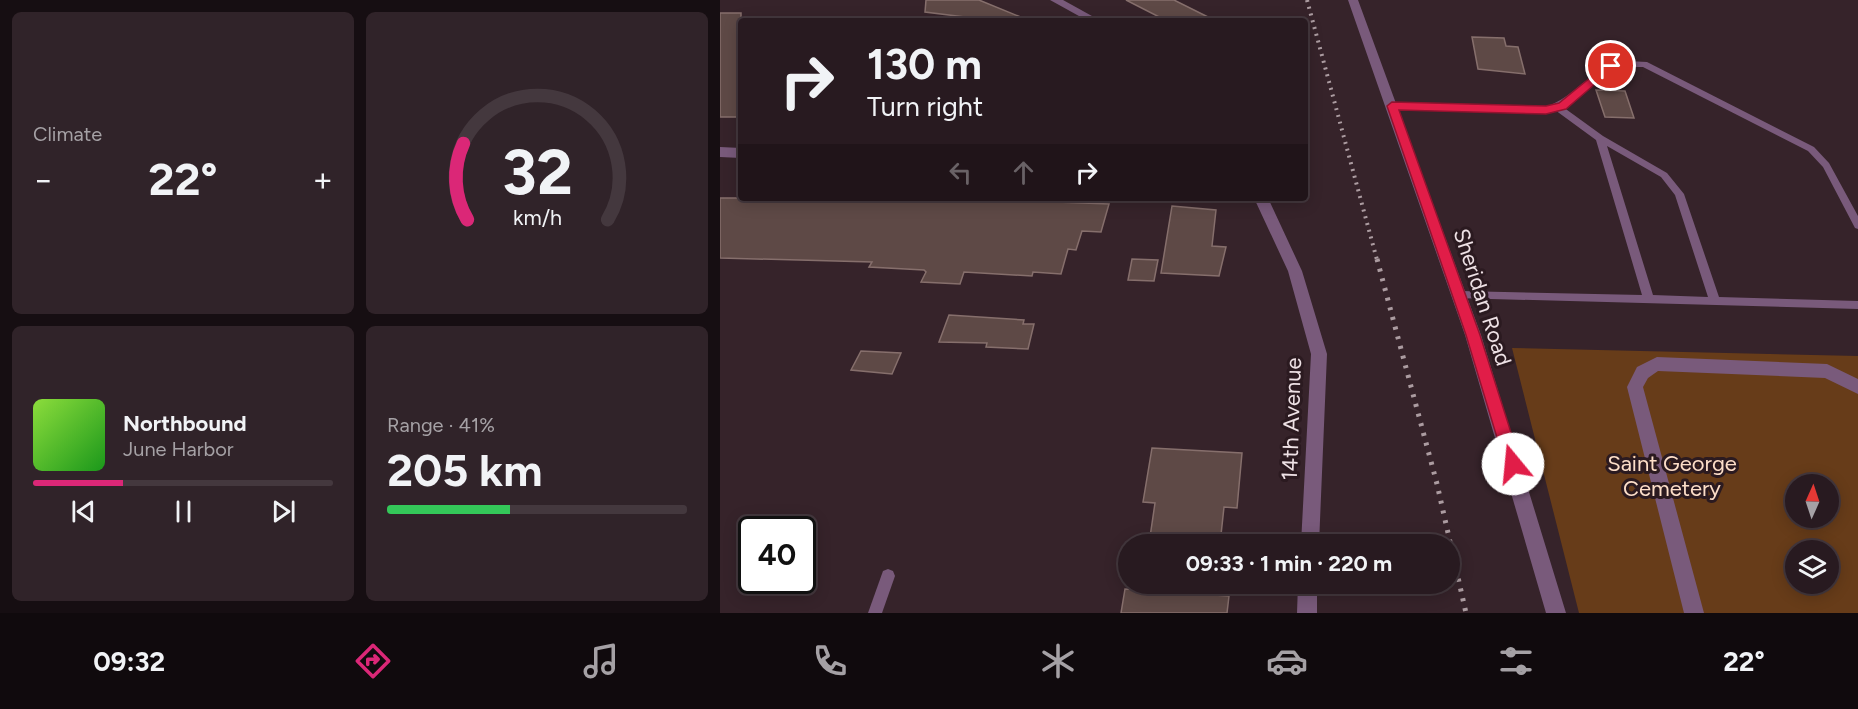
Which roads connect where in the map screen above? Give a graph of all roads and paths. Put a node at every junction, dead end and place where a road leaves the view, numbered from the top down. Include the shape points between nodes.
1 (1055, 0) edge
2 (1353, 0) edge
3 (1090, 18) edge
4 (1392, 106) junction
5 (1557, 107) junction
6 (1600, 138) junction
7 (720, 152) edge
8 (738, 153) edge
9 (1262, 201) edge
10 (1858, 225) edge
11 (1460, 295) junction
12 (1648, 300) junction
13 (1716, 301) junction
14 (1858, 304) edge
15 (1858, 387) edge
16 (1310, 534) edge
17 (888, 576) dead end
18 (1308, 594) edge
19 (874, 613) edge
20 (1307, 613) edge
21 (1556, 613) edge
22 (1694, 613) edge

1 - 3 street
2 - 4 street, Sheridan Road
4 - 5 lane via 1546,110
4 - 11 street, Sheridan Road
5 - 6 lane
5 - 10 lane via 1611,66 1626,61 1644,64 1811,149 1826,165
6 - 12 lane
6 - 13 lane via 1664,175 1679,194
7 - 8 street
9 - 16 street, 14th Avenue via 1295,271 1319,354
11 - 12 lane
11 - 21 street, Sheridan Road
12 - 13 lane
13 - 14 lane
15 - 22 street via 1827,371 1657,364 1638,377 1635,387
17 - 19 lane
18 - 20 street

